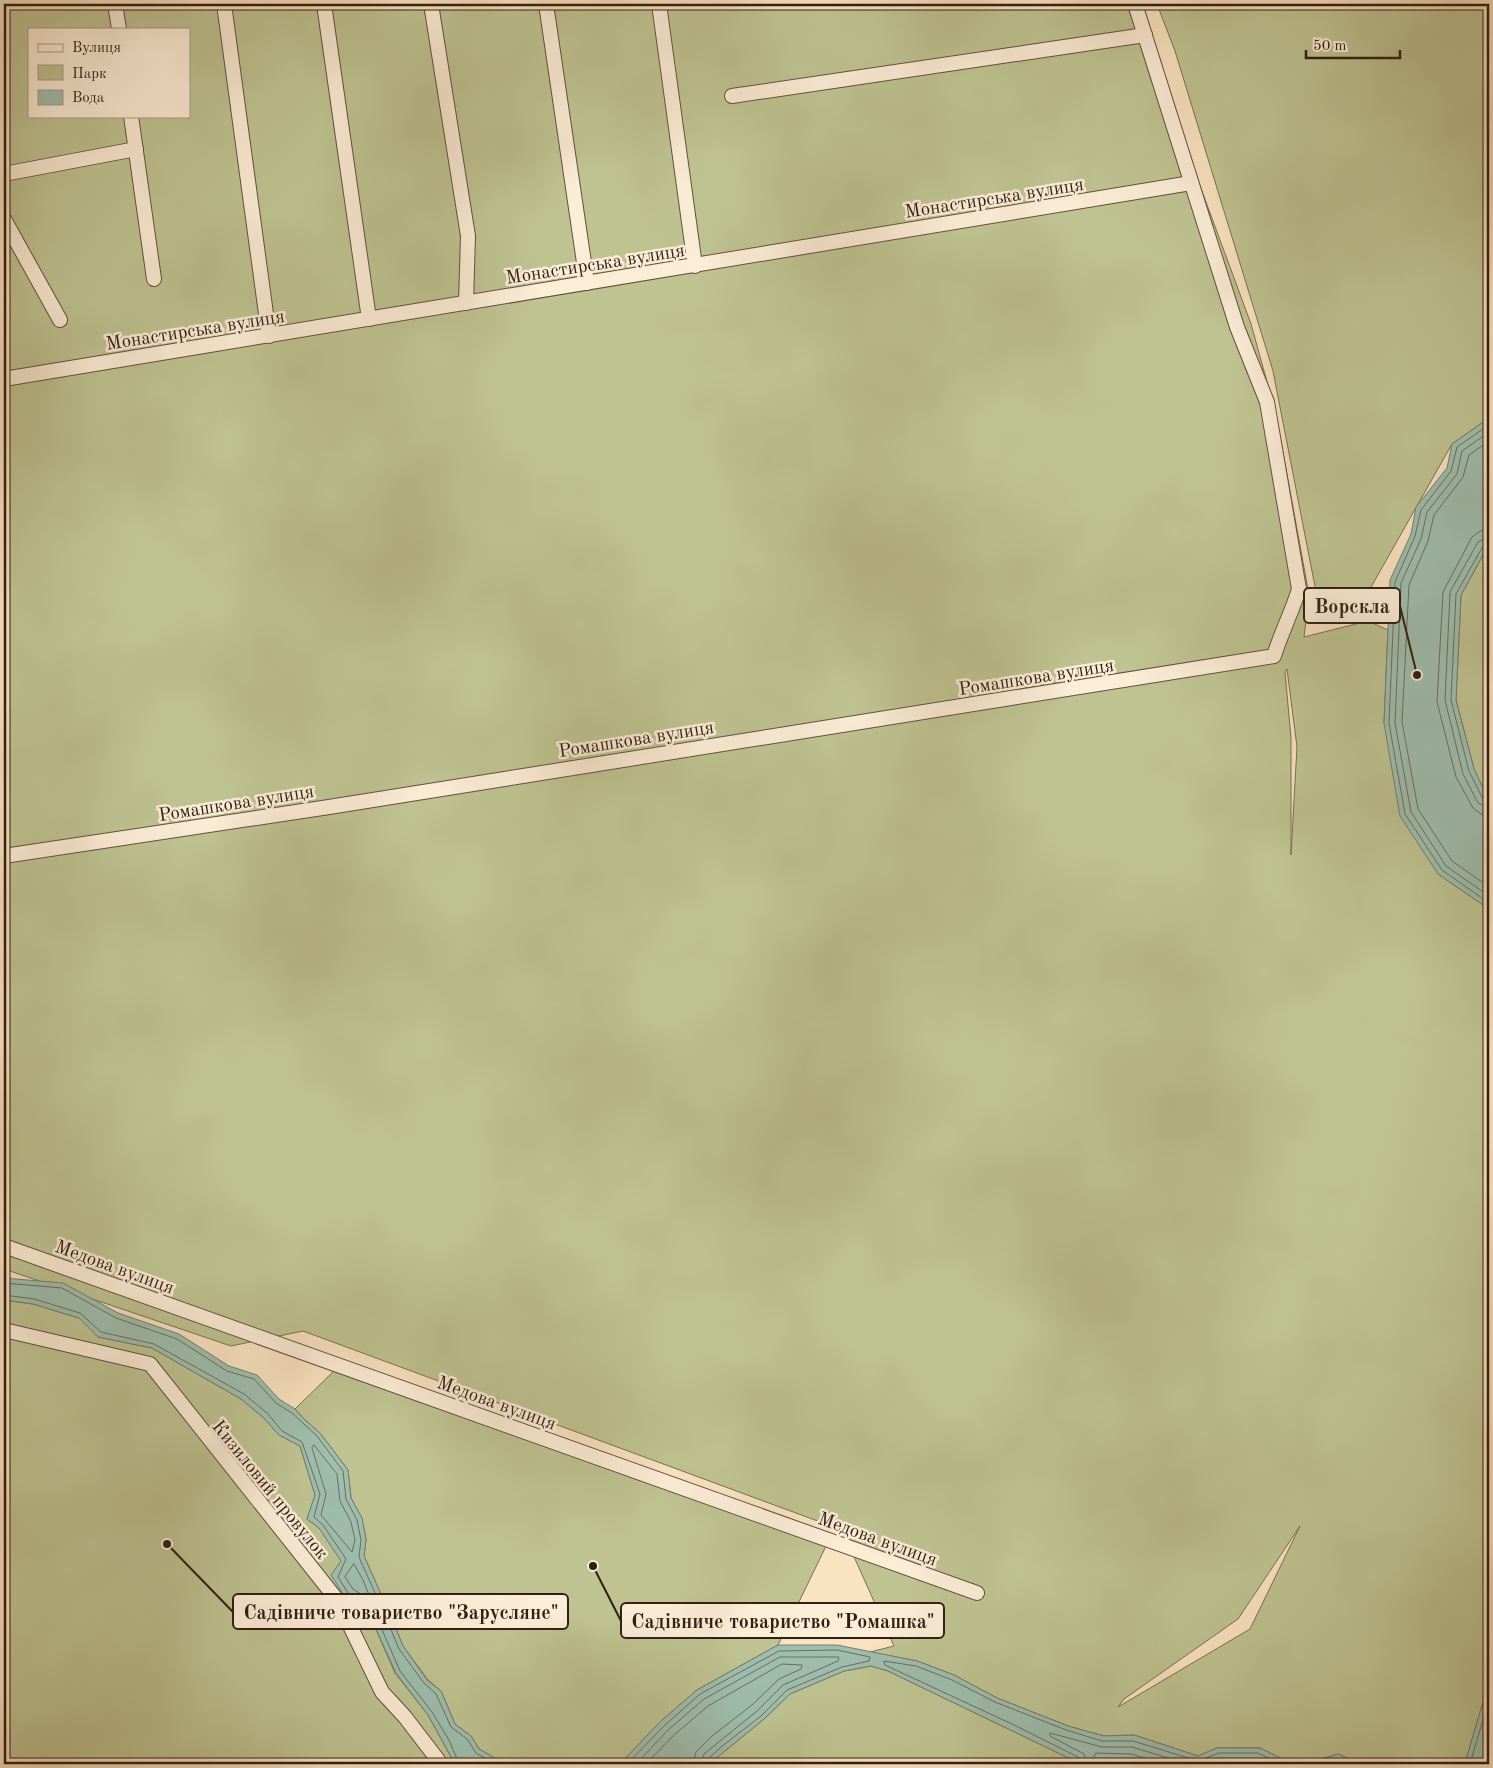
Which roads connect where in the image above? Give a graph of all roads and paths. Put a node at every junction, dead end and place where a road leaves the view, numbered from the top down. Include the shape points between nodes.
1 (115, 4) edge
2 (224, 4) edge
3 (324, 4) edge
4 (431, 4) edge
5 (546, 4) edge
6 (659, 4) edge
7 (1135, 4) edge
8 (119, 28) edge
9 (1145, 35) junction
10 (732, 96) dead end
11 (131, 118) edge
12 (136, 149) junction
13 (4, 174) edge
14 (1192, 183) junction
15 (4, 219) edge
16 (695, 266) junction
17 (154, 279) dead end
18 (587, 284) junction
19 (466, 303) junction
20 (368, 319) junction
21 (60, 320) dead end
22 (269, 336) junction
23 (4, 379) edge
24 (4, 856) edge
25 (4, 1246) edge
26 (4, 1330) edge
27 (977, 1593) dead end
28 (440, 1764) edge

1 - 8 street
2 - 22 street
3 - 20 street
4 - 19 street via 468,236
5 - 18 street
6 - 16 street
7 - 9 street
9 - 10 street
9 - 14 street
11 - 12 street
12 - 13 street
12 - 17 street
14 - 16 street, Монастирська вулиця
14 - 24 street, Ромашкова вулиця via 1237,327 1267,402 1299,589 1274,656
15 - 21 street
16 - 18 street, Монастирська вулиця
18 - 19 street, Монастирська вулиця
19 - 20 street, Монастирська вулиця
20 - 22 street, Монастирська вулиця
22 - 23 street, Монастирська вулиця
25 - 27 street, Медова вулиця
26 - 28 street, Кизиловий провулок via 150,1364 338,1601 382,1692

